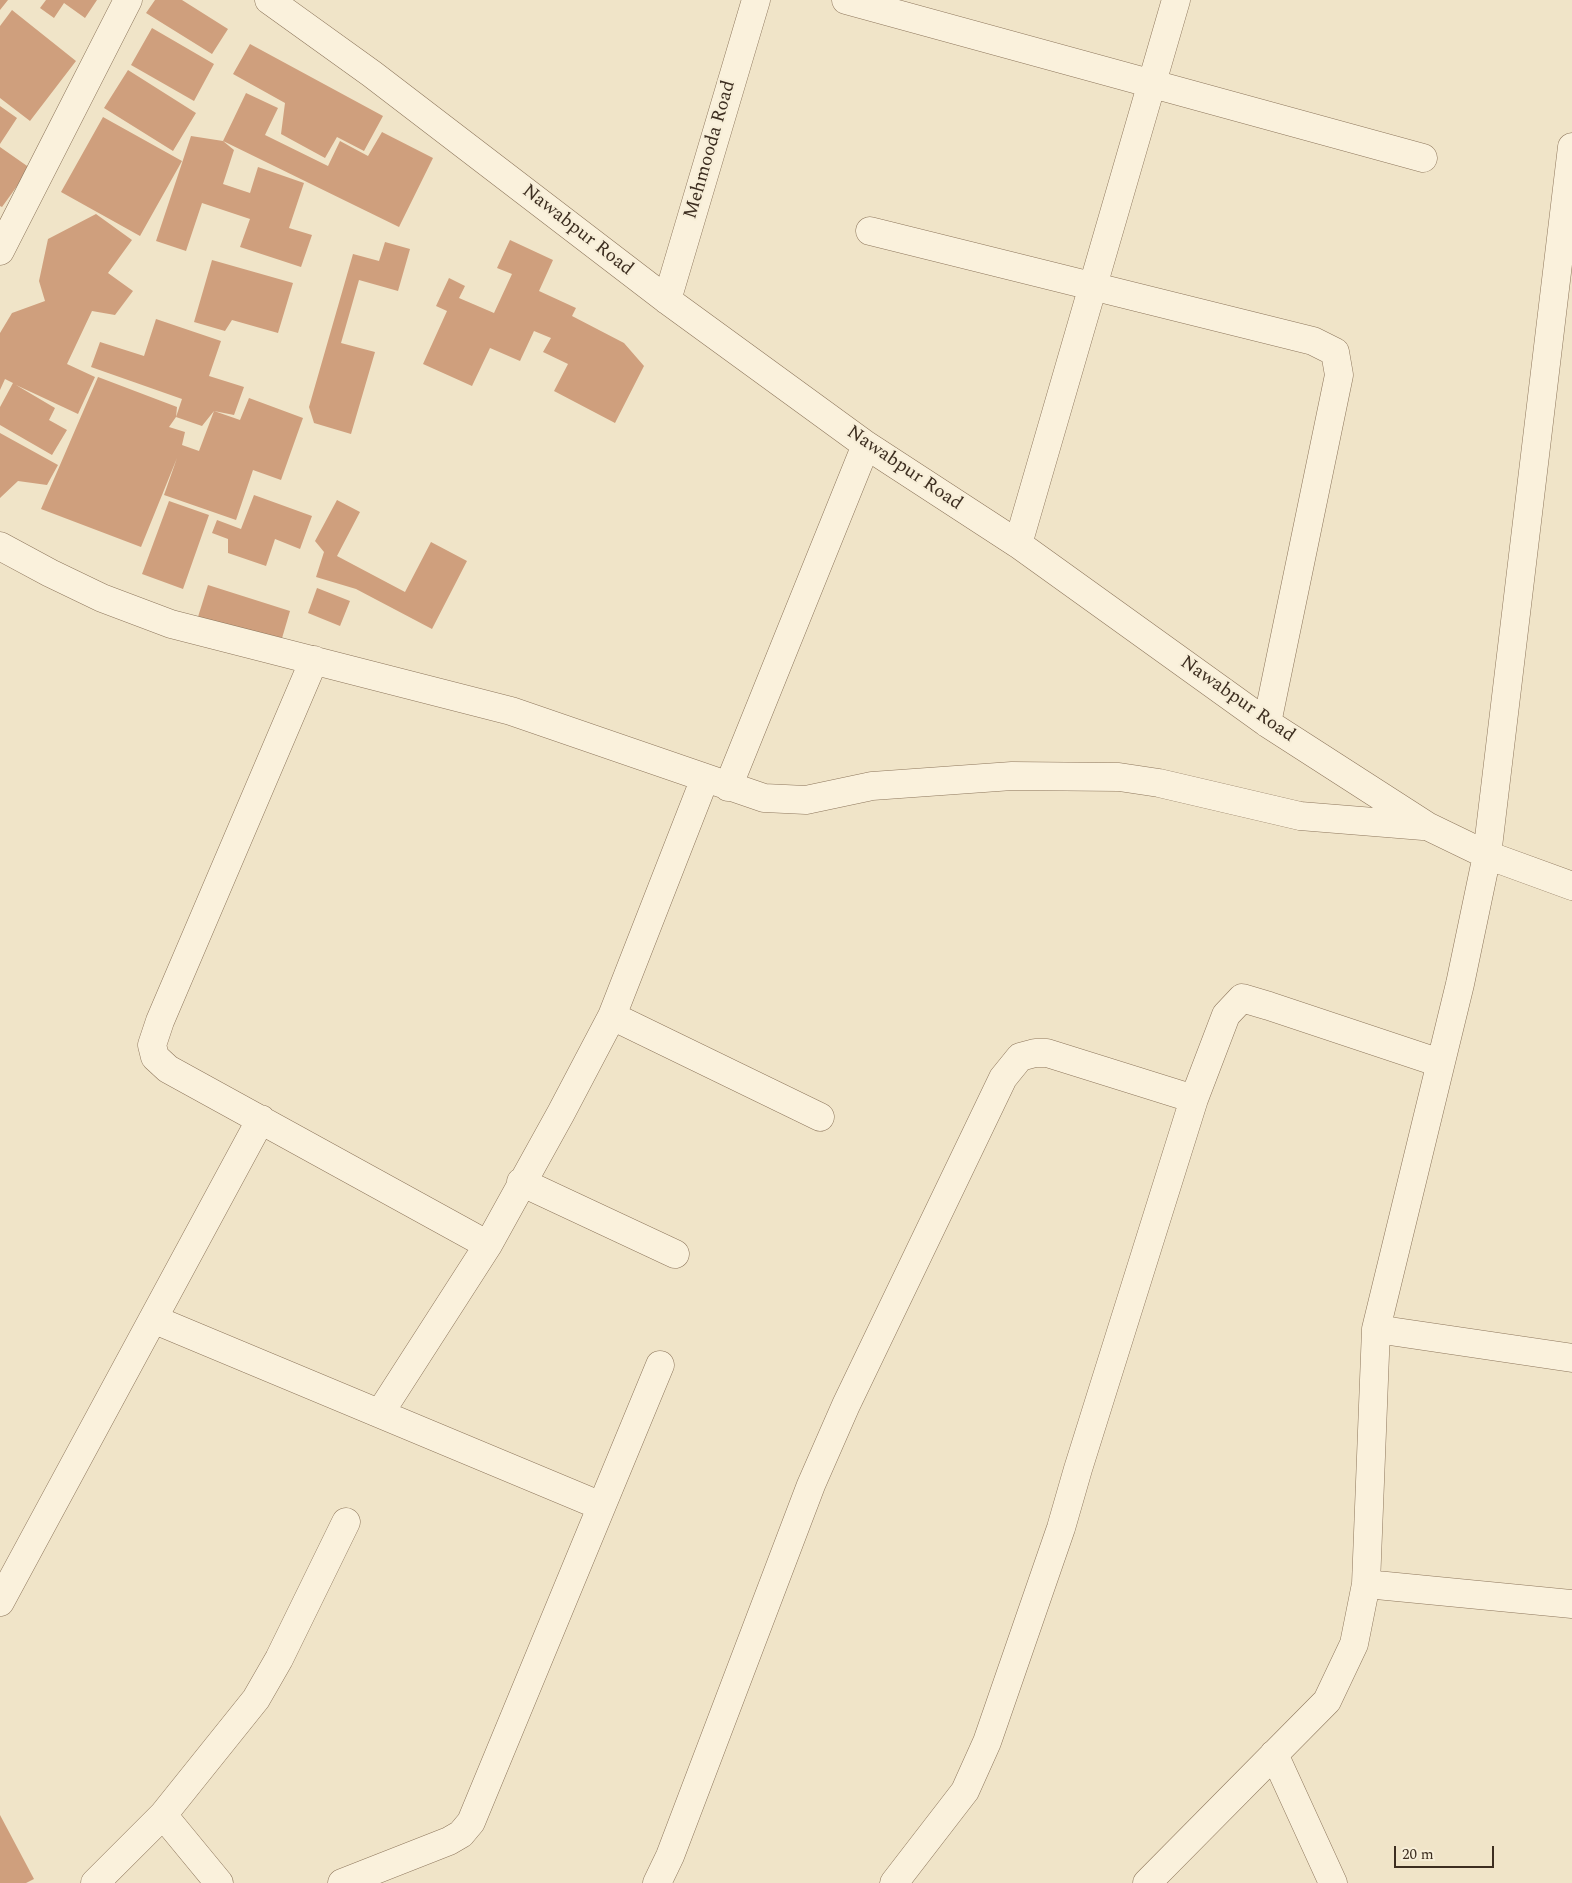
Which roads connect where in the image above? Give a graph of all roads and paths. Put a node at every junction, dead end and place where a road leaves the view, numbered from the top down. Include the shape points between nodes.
1 (128, 0) edge
2 (269, 0) edge
3 (756, 0) edge
4 (846, 0) edge
5 (1176, 0) edge
6 (1151, 84) junction
7 (1572, 147) edge
8 (1423, 158) dead end
9 (870, 231) dead end
10 (0, 251) edge
11 (1093, 286) junction
12 (667, 300) junction
13 (866, 445) junction
14 (1018, 544) junction
15 (0, 546) edge
16 (314, 660) junction
17 (1267, 723) junction
18 (717, 782) junction
19 (1427, 826) junction
20 (1487, 855) junction
21 (1572, 886) edge
22 (612, 1016) junction
23 (1440, 1063) junction
24 (1194, 1100) junction
25 (820, 1116) dead end
26 (261, 1119) junction
27 (521, 1182) junction
28 (488, 1245) junction
29 (675, 1254) dead end
30 (153, 1319) junction
31 (1376, 1328) junction
32 (1572, 1358) edge
33 (660, 1365) dead end
34 (380, 1413) junction
35 (601, 1506) junction
36 (346, 1522) dead end
37 (1366, 1584) junction
38 (0, 1602) edge
39 (1572, 1604) edge
40 (1274, 1754) junction
41 (163, 1816) junction
42 (94, 1883) edge
43 (219, 1883) edge
44 (342, 1883) edge
45 (657, 1883) edge
46 (894, 1883) edge
47 (1147, 1883) edge
48 (1333, 1883) edge

1 - 10 street
2 - 12 street, Nawabpur Road via 372,74
3 - 12 street, Mehmooda Road
4 - 6 street
5 - 6 street
6 - 8 street
6 - 11 street
7 - 20 street
9 - 11 street
11 - 14 street
11 - 17 street via 1313,341 1335,352 1339,375
12 - 13 street, Nawabpur Road
13 - 14 street, Nawabpur Road
13 - 18 street
14 - 17 street, Nawabpur Road
15 - 16 street via 102,598 171,624
16 - 18 street via 511,711
16 - 26 street via 152,1045 155,1057 168,1068
17 - 19 street, Nawabpur Road
18 - 19 street via 764,798 806,800 872,786 1003,776 1119,777 1159,783 1300,816
18 - 22 street
19 - 20 street, Nawabpur Road
20 - 21 street, Nawabpur Road
20 - 23 street
22 - 25 street
22 - 27 street
23 - 24 street via 1242,998 1226,1016
23 - 31 street
24 - 45 street via 1046,1053 1020,1057 1003,1078 846,1405
24 - 46 street via 1061,1528 987,1742 965,1791
26 - 28 street
26 - 30 street
27 - 28 street
27 - 29 street
28 - 34 street
30 - 34 street
30 - 38 street
31 - 32 street
31 - 37 street
33 - 35 street
34 - 35 street
35 - 44 street via 471,1822 461,1834 449,1841
36 - 41 street via 280,1659 256,1699
37 - 39 street
37 - 40 street via 1354,1644 1326,1701
40 - 47 street
40 - 48 street
41 - 42 street
41 - 43 street

